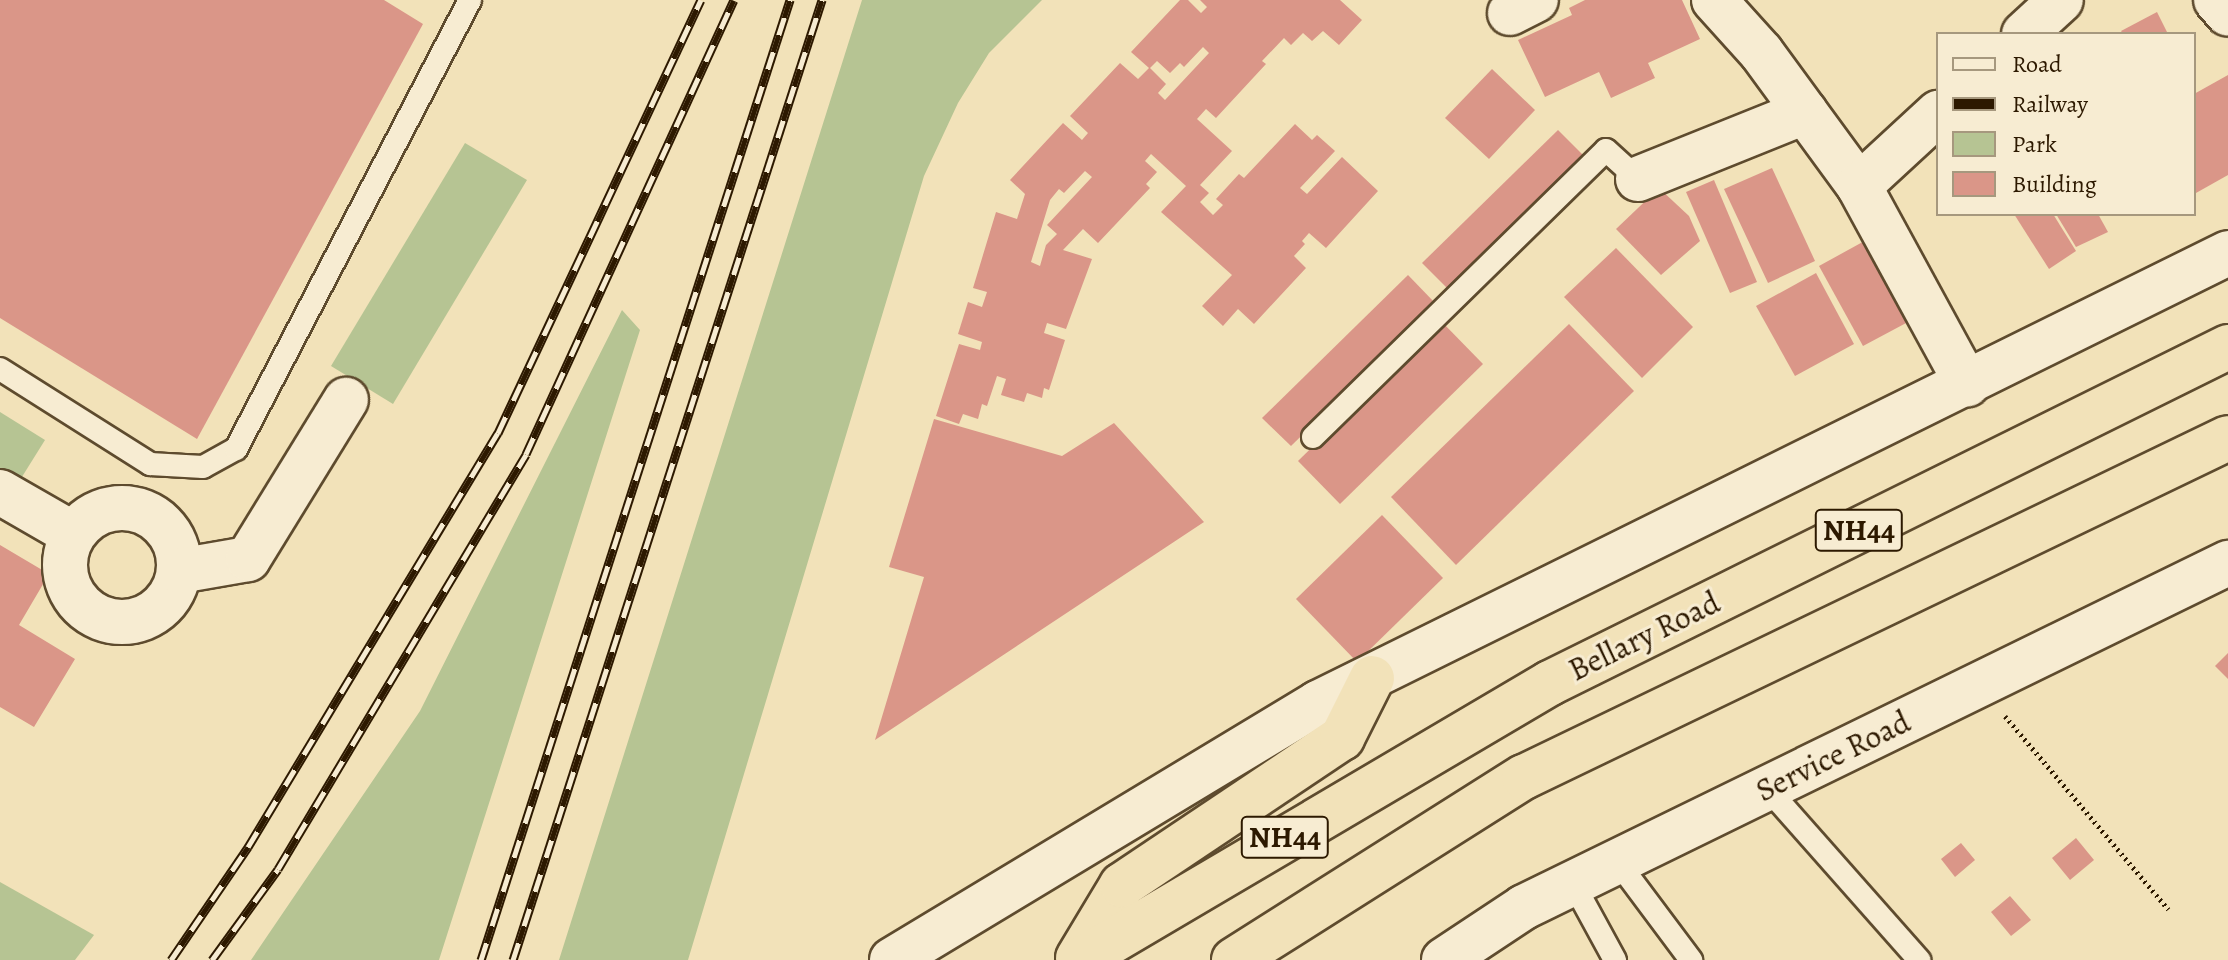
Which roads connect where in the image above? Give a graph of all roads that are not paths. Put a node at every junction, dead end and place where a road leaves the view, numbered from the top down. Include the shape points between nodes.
1 (470, 0) edge
2 (1714, 0) edge
3 (2061, 0) edge
4 (2216, 0) edge
5 (2228, 14) edge
6 (2026, 32) edge
7 (1805, 112) junction
8 (1936, 115) edge
9 (1638, 179) joint
10 (1859, 186) junction
11 (2228, 253) edge
12 (2228, 347) edge
13 (0, 369) edge
14 (1967, 384) junction
15 (346, 400) dead end
16 (1313, 437) dead end
17 (2228, 438) edge
18 (0, 492) edge
19 (73, 534) junction
20 (2228, 563) edge
21 (179, 571) junction
22 (1372, 678) junction
23 (1767, 788) junction
24 (1617, 861) junction
25 (1573, 883) junction
26 (892, 960) edge
27 (1078, 960) edge
28 (1234, 960) edge
29 (1444, 960) edge
30 (1615, 960) edge
31 (1691, 960) edge
32 (1919, 960) edge

1 - 13 lane via 236,449 203,467 150,464
2 - 7 main road
3 - 6 main road
4 - 5 main road
7 - 9 main road
7 - 10 main road
8 - 10 main road
9 - 16 lane via 1606,150
10 - 14 main road
11 - 14 main road
12 - 27 highway, Bellary Road / NH44 via 1490,715
14 - 22 main road
15 - 21 main road via 248,559
17 - 28 highway, NH44 via 1524,777
18 - 19 main road
19 - 21 main road via 103,511 140,511 171,534
19 - 21 main road via 66,552 70,588 80,604 104,618 131,622 149,616 169,597
20 - 23 main road, Service Road
22 - 26 main road via 1318,703
22 - 27 highway via 1342,738 1122,885
23 - 24 main road, Service Road
23 - 32 lane
24 - 25 main road, Service Road
24 - 31 lane
25 - 29 main road, Service Road via 1524,907
25 - 30 lane

